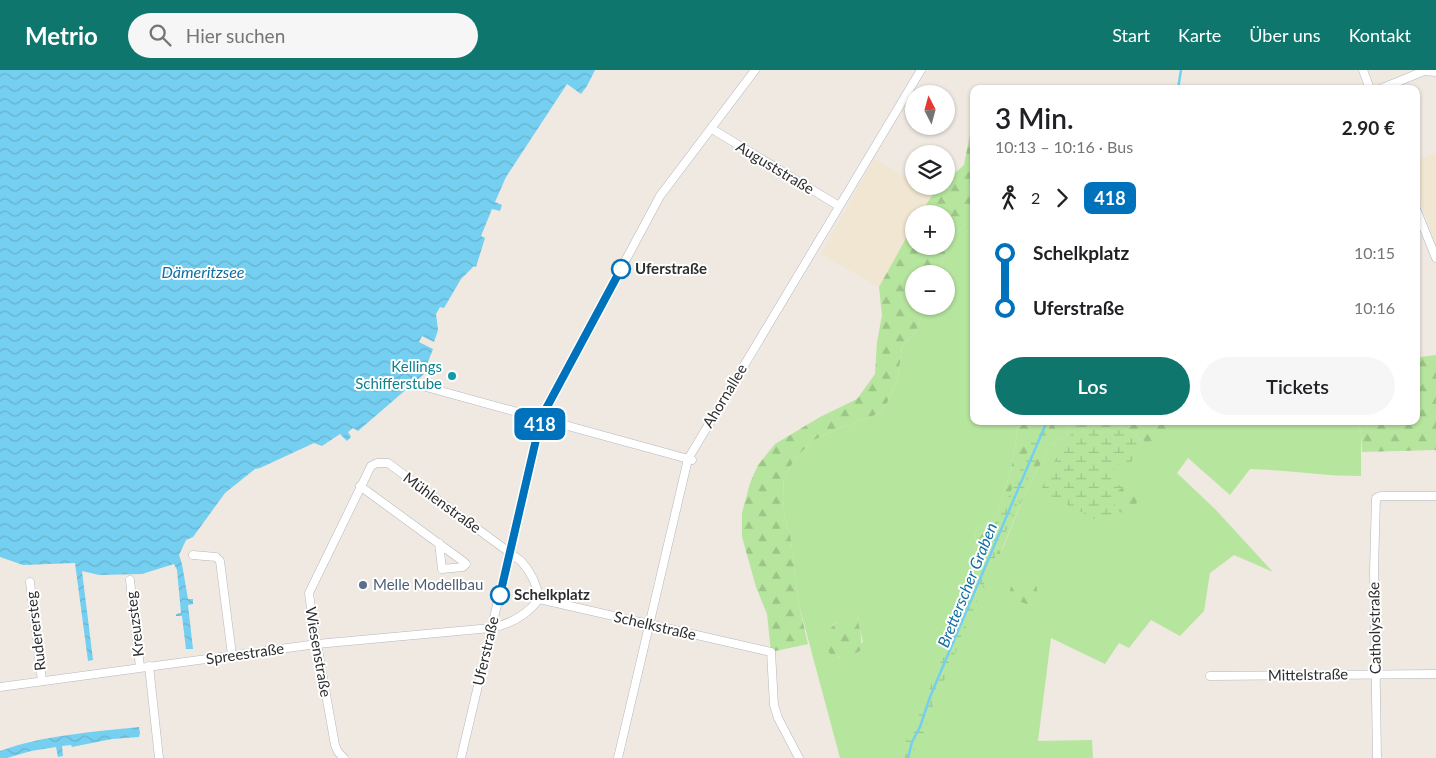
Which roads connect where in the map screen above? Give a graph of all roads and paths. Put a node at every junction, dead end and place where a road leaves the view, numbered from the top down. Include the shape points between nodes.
1 (755, 70) edge
2 (921, 70) edge
3 (1363, 70) edge
4 (1436, 72) edge
5 (1369, 85) edge
6 (1390, 85) edge
7 (712, 129) junction
8 (839, 206) junction
9 (1420, 219) edge
10 (1436, 258) edge
11 (426, 387) dead end
12 (541, 418) junction
13 (690, 459) junction
14 (371, 466) joint
15 (360, 486) junction
16 (1436, 496) edge
17 (439, 543) dead end
18 (510, 552) junction
19 (193, 555) dead end
20 (130, 580) dead end
21 (30, 582) dead end
22 (539, 599) junction
23 (649, 625) junction
24 (491, 628) junction
25 (316, 644) junction
26 (232, 655) junction
27 (149, 666) junction
28 (140, 668) junction
29 (1376, 674) junction
30 (1436, 674) edge
31 (1210, 676) dead end
32 (42, 681) junction
33 (0, 687) edge
34 (159, 758) edge
35 (344, 758) edge
36 (461, 758) edge
37 (618, 758) edge
38 (799, 758) edge
39 (1377, 758) edge

1 - 7 street, Uferstraße
2 - 8 street, Ahornallee
3 - 5 street
4 - 6 street via 1424,71
7 - 8 street, Auguststraße
7 - 12 street, Uferstraße via 660,196
8 - 13 street, Ahornallee
9 - 10 street
11 - 12 street
12 - 13 street
12 - 18 street, Uferstraße
13 - 23 street, Ahornallee
14 - 15 street, Wiesenstraße
14 - 18 street, Mühlenstraße via 388,463
15 - 17 street
15 - 25 street, Wiesenstraße via 309,593
16 - 29 street, Catholystraße via 1376,498
18 - 22 street via 531,573
18 - 24 street, Uferstraße
19 - 26 street via 216,557 220,561
20 - 28 street, Kreuzsteg
21 - 32 street, Ruderersteg
22 - 23 street, Schelkstraße
22 - 24 street via 509,624
23 - 37 street, Ahornallee
23 - 38 street, Schelkstraße via 771,652 774,705
24 - 25 street, Spreestraße
24 - 36 street, Uferstraße
25 - 26 street, Spreestraße
25 - 35 street, Wiesenstraße via 335,745
26 - 27 street, Spreestraße
27 - 28 street, Spreestraße
27 - 34 street
28 - 32 street, Spreestraße
29 - 30 street, Mittelstraße
29 - 31 street, Mittelstraße
29 - 39 street, Catholystraße
32 - 33 street, Spreestraße

